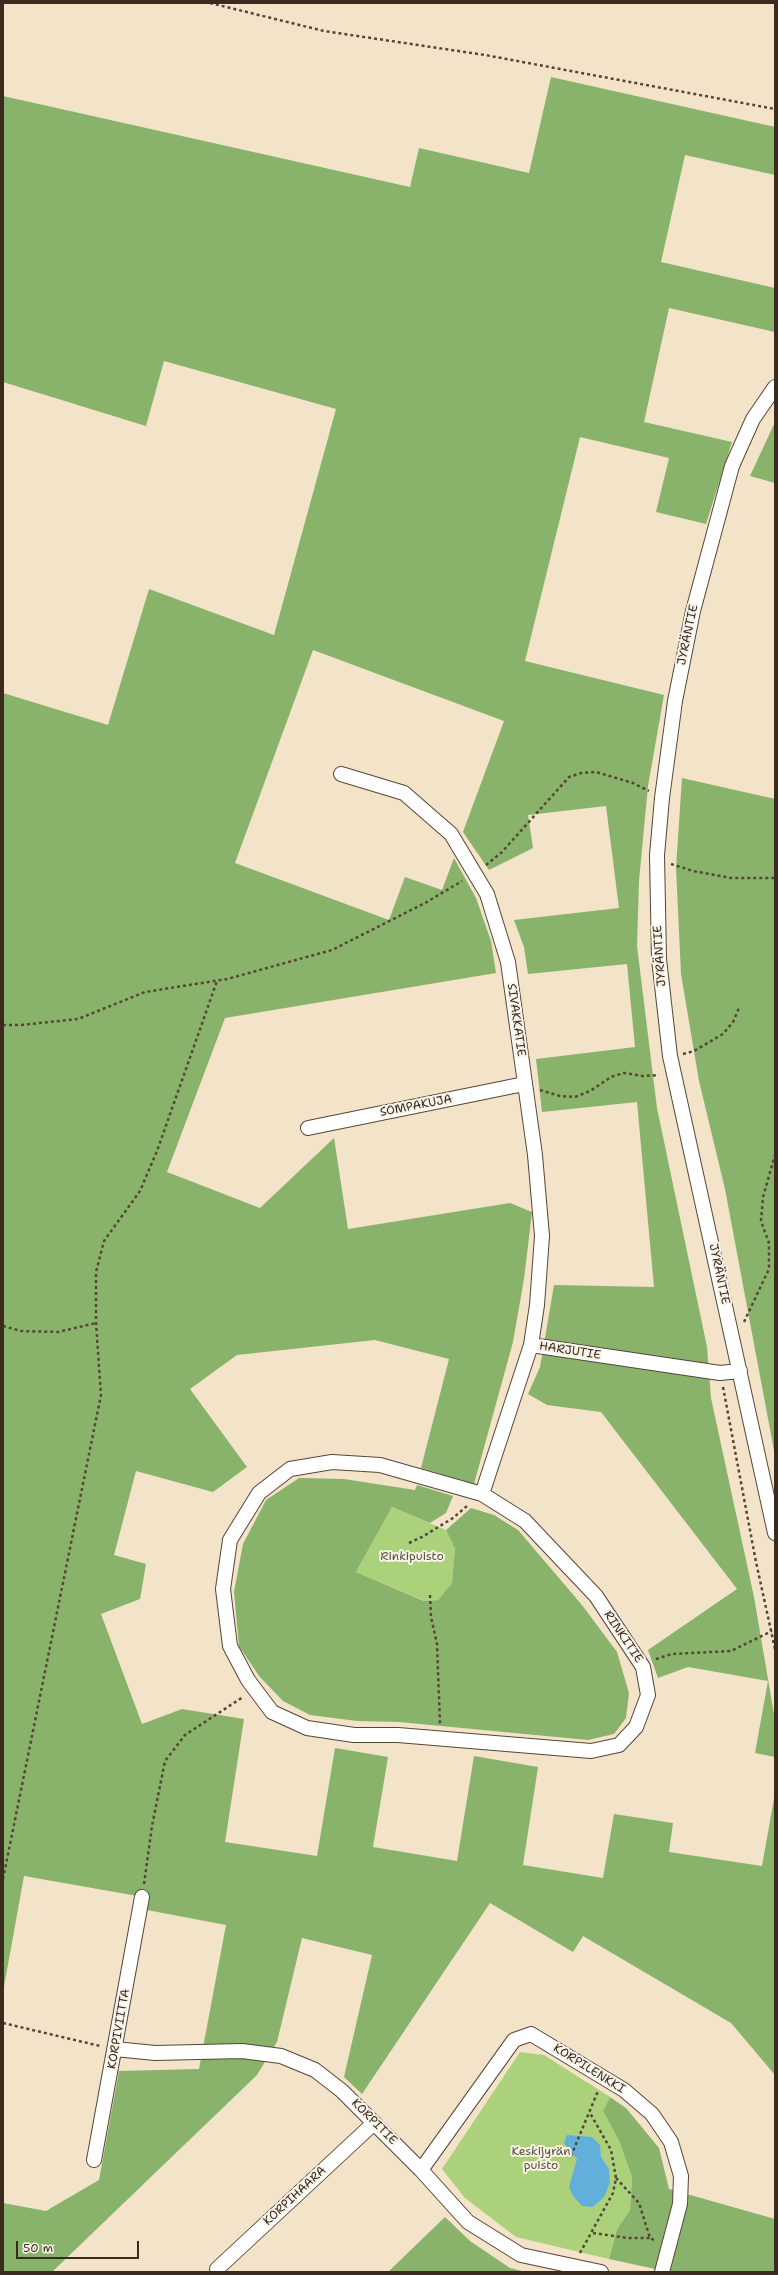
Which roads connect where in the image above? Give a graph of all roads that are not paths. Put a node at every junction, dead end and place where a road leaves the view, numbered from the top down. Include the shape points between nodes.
1 (775, 387) edge
2 (341, 774) dead end
3 (525, 1088) junction
4 (308, 1128) dead end
5 (531, 1345) junction
6 (740, 1372) junction
7 (480, 1494) junction
8 (775, 1533) edge
9 (142, 1897) road end
10 (115, 2049) junction
11 (374, 2123) junction
12 (94, 2160) dead end
13 (421, 2170) junction
14 (217, 2269) dead end
15 (601, 2272) edge
16 (662, 2272) edge

1 - 6 street, JYRÄNTIE via 753,419 732,466 693,611 675,701 657,855 659,959 670,1056
2 - 3 street, SIVAKKATIE via 404,793 451,834 487,894 508,962
3 - 4 street, SOMPAKUJA
3 - 5 street, SIVAKKATIE via 542,1236
5 - 6 street, HARJUTIE via 720,1373
5 - 7 street, HARJUTIE
6 - 8 street, JYRÄNTIE
7 - 7 street, RINKITIE via 525,1521 590,1590 643,1667 648,1695 636,1728 619,1745 591,1751 398,1735 354,1735 307,1728 272,1712 255,1690 230,1646 223,1589 230,1540 259,1493 290,1469 332,1462 380,1466
9 - 10 street, KORPIVIITTA
10 - 11 street, KORPITIE via 155,2053 242,2052 281,2056 315,2070 342,2091
10 - 12 street, KORPIVIITTA
11 - 13 street, KORPITIE
11 - 14 street, KORPIHAARA
13 - 15 street, KORPITIE via 468,2222 522,2255
13 - 16 street, KORPILENKKI via 514,2040 531,2034 624,2090 652,2114 671,2142 681,2176 680,2204

